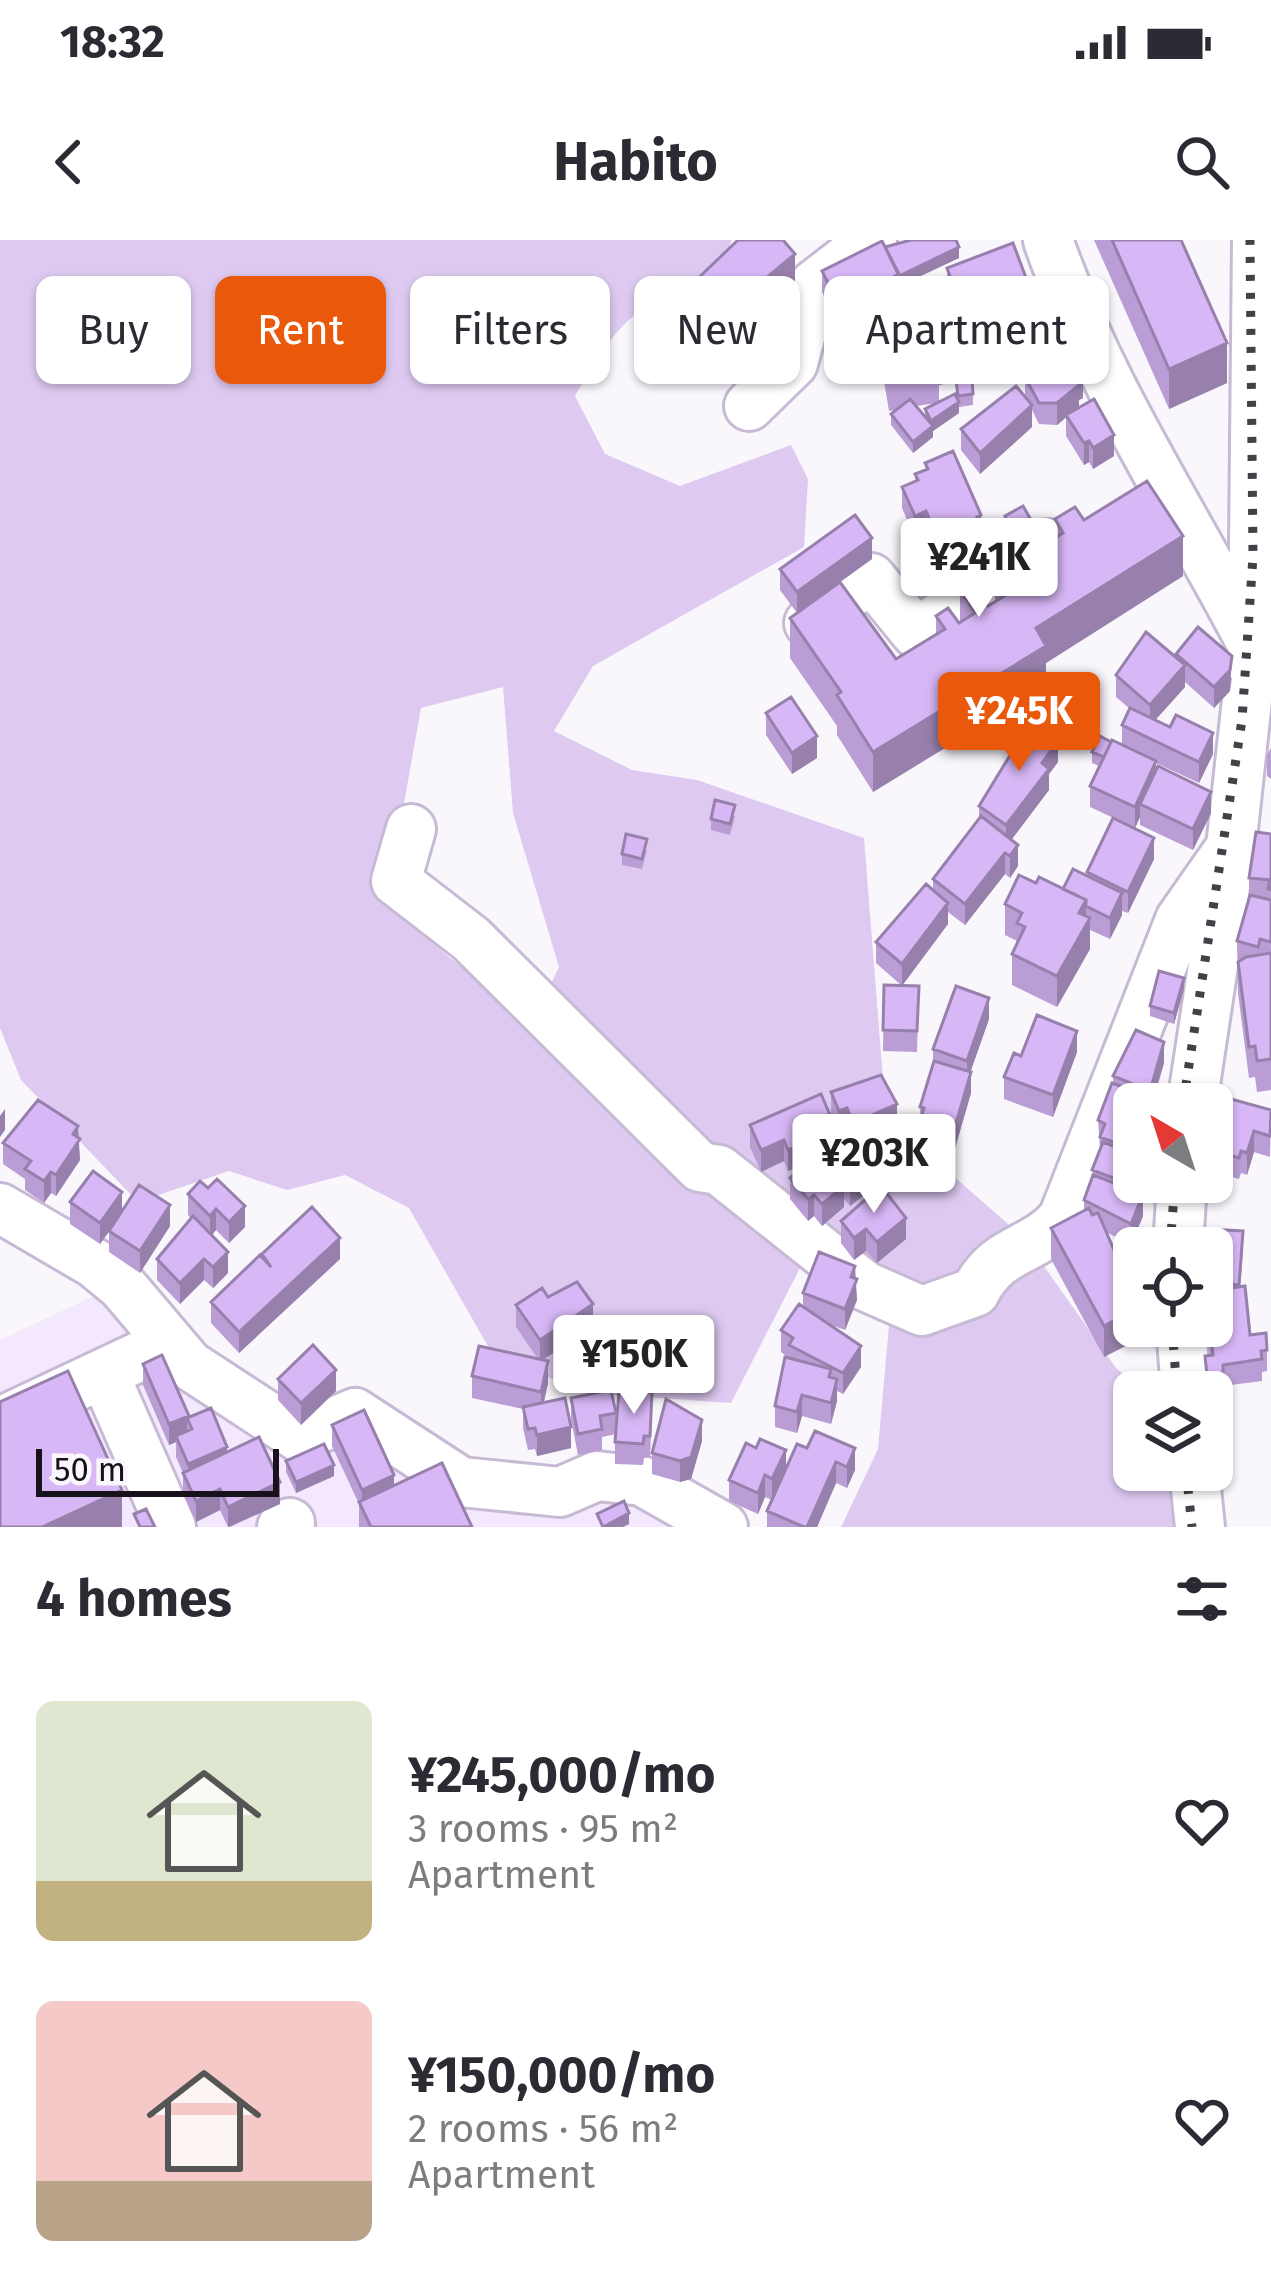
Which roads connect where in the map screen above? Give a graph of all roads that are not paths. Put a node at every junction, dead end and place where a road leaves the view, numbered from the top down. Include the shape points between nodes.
1 (872, 240) edge
2 (1048, 240) edge
3 (1257, 240) edge
4 (1263, 366) edge
5 (749, 406) dead end
6 (1123, 499) junction
7 (809, 622) edge
8 (1262, 660) edge
9 (411, 829) dead end
10 (1231, 847) junction
11 (1195, 1083) edge
12 (0, 1208) edge
13 (169, 1343) junction
14 (104, 1374) junction
15 (0, 1422) edge
16 (1196, 1491) edge
17 (171, 1527) edge
18 (723, 1527) edge
19 (1200, 1527) edge

1 - 5 street via 814,285 793,363
2 - 6 street
3 - 4 street
4 - 8 street
6 - 7 street via 916,633 871,578
6 - 8 street
8 - 10 street
9 - 10 street via 396,880 471,939 700,1167 718,1170 865,1286 922,1311 974,1292 989,1265 1047,1238 1063,1218 1180,920
10 - 11 street
12 - 13 street via 108,1274
13 - 14 street
13 - 18 street via 299,1438 355,1413 461,1482 560,1492 597,1476 642,1480
14 - 15 street
14 - 17 street
16 - 19 street

